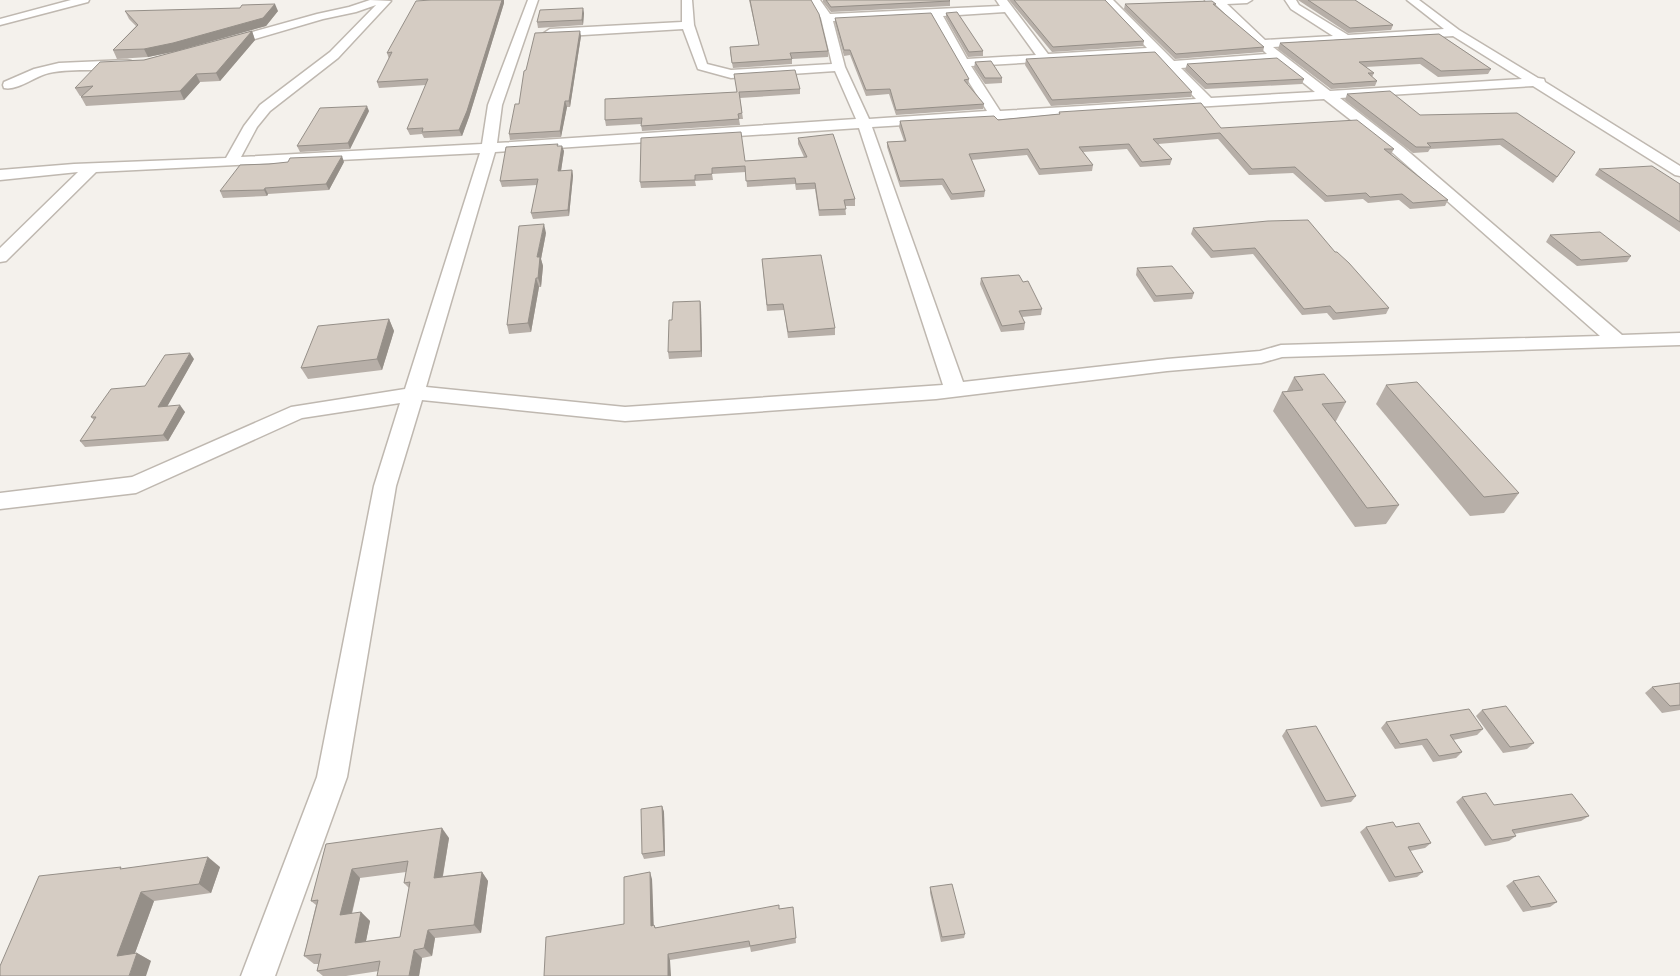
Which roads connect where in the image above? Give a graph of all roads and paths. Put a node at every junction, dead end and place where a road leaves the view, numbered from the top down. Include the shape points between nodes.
1 (84, 0) edge
2 (380, 0) edge
3 (387, 0) edge
4 (533, 0) edge
5 (687, 0) edge
6 (815, 0) edge
7 (1247, 0) edge
8 (1290, 0) edge
9 (1412, 0) edge
10 (1218, 1) edge
11 (1109, 2) edge
12 (1199, 2) edge
13 (1004, 4) edge
14 (1131, 4) edge
15 (936, 13) junction
16 (828, 18) junction
17 (0, 22) edge
18 (688, 25) junction
19 (1455, 32) junction
20 (532, 34) junction
21 (1346, 39) junction
22 (1262, 44) junction
23 (216, 46) edge
24 (1157, 51) junction
25 (1045, 58) junction
26 (1279, 58) junction
27 (140, 63) edge
28 (963, 63) junction
29 (1172, 65) junction
30 (839, 67) junction
31 (1539, 82) junction
32 (3, 84) edge
33 (1329, 94) junction
34 (1207, 102) junction
35 (996, 115) junction
36 (864, 123) junction
37 (489, 148) junction
38 (231, 162) junction
39 (91, 168) junction
40 (1680, 172) edge
41 (0, 175) edge
42 (0, 256) edge
43 (1680, 339) edge
44 (1619, 342) junction
45 (955, 389) junction
46 (413, 394) junction
47 (0, 501) edge
48 (258, 976) edge

1 - 17 street
2 - 23 street
3 - 38 street via 334,55 265,108
4 - 20 street via 525,18
5 - 18 street
6 - 16 street
7 - 10 street
8 - 21 street via 1295,7
9 - 19 street
10 - 12 street
10 - 22 street
11 - 14 street
11 - 24 street
13 - 15 street
13 - 25 street
15 - 16 street
15 - 28 street
16 - 30 street
18 - 20 street
18 - 30 street via 702,66 731,74
19 - 21 street
19 - 31 street
20 - 37 street via 495,105
21 - 22 street
22 - 26 street
24 - 25 street
24 - 29 street
25 - 28 street
26 - 29 street
26 - 33 street
27 - 32 street via 59,67
28 - 35 street
29 - 34 street
30 - 36 street
31 - 33 street
31 - 40 street
33 - 34 street
33 - 44 street
34 - 35 street
35 - 36 street
36 - 37 street
36 - 45 street
37 - 38 street
37 - 46 street
38 - 39 street
39 - 41 street
39 - 42 street
43 - 44 street
44 - 45 street via 1281,351 1261,357
45 - 46 street via 624,414 429,393
46 - 47 street via 298,412 136,486
46 - 48 street via 385,486 332,776

